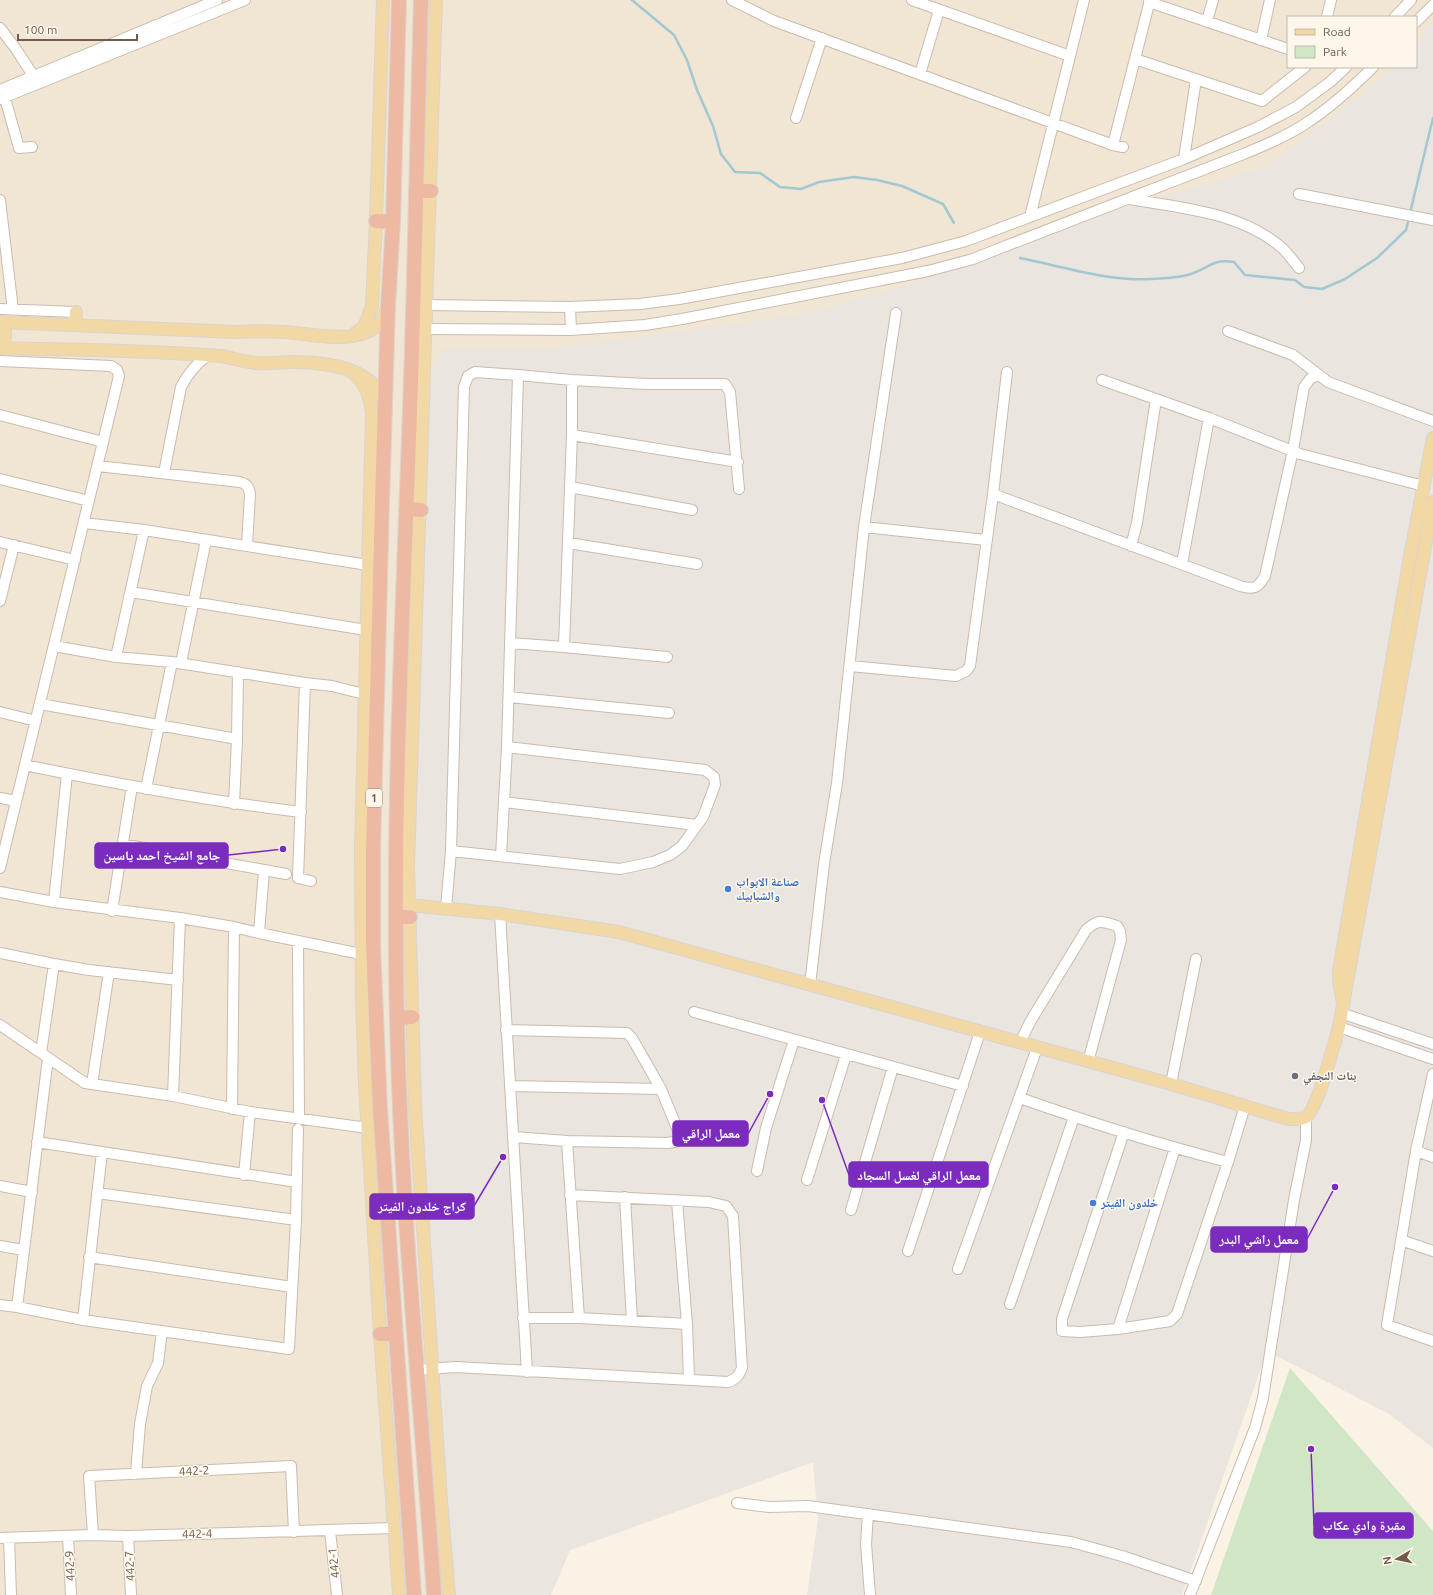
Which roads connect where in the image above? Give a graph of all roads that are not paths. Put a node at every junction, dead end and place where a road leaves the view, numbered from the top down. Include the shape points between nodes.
1 (217, 0) edge
2 (245, 0) edge
3 (382, 0) edge
4 (399, 0) edge
5 (420, 0) edge
6 (436, 0) edge
7 (732, 0) edge
8 (912, 0) edge
9 (1084, 0) edge
10 (1212, 0) edge
11 (1270, 0) edge
12 (1331, 0) edge
13 (1412, 0) edge
14 (1149, 1) edge
15 (1433, 5) edge
16 (939, 10) junction
17 (1327, 16) edge
18 (1396, 16) edge
19 (1207, 21) junction
20 (1417, 21) edge
21 (0, 28) edge
22 (822, 38) junction
23 (1261, 40) junction
24 (1287, 49) edge
25 (1070, 56) junction
26 (1135, 59) junction
27 (1304, 68) edge
28 (1345, 68) edge
29 (1372, 68) edge
30 (920, 74) junction
31 (1196, 79) junction
32 (36, 80) junction
33 (2, 96) edge
34 (796, 118) dead end
35 (1053, 123) junction
36 (1113, 145) junction
37 (32, 147) dead end
38 (1123, 147) dead end
39 (1184, 159) junction
40 (416, 191) junction
41 (430, 192) junction
42 (1299, 194) dead end
43 (1129, 198) junction
44 (0, 200) edge
45 (1051, 209) junction
46 (1030, 217) junction
47 (1433, 220) edge
48 (376, 221) junction
49 (393, 222) junction
50 (1053, 227) junction
51 (1299, 268) dead end
52 (427, 305) junction
53 (388, 306) junction
54 (570, 306) junction
55 (0, 310) edge
56 (13, 310) junction
57 (76, 312) joint
58 (896, 313) dead end
59 (0, 323) edge
60 (75, 324) junction
61 (426, 329) junction
62 (571, 330) junction
63 (1228, 331) dead end
64 (349, 336) junction
65 (0, 347) edge
66 (208, 356) junction
67 (0, 361) edge
68 (351, 371) junction
69 (1008, 372) dead end
70 (518, 375) junction
71 (1318, 375) junction
72 (572, 380) junction
73 (1102, 380) dead end
74 (1156, 399) junction
75 (385, 409) junction
76 (0, 415) edge
77 (1209, 418) junction
78 (1433, 421) edge
79 (572, 435) junction
80 (1433, 438) edge
81 (103, 442) junction
82 (1293, 450) junction
83 (738, 462) junction
84 (98, 466) junction
85 (164, 473) junction
86 (0, 479) edge
87 (1424, 486) junction
88 (570, 487) junction
89 (739, 489) dead end
90 (993, 494) junction
91 (89, 501) junction
92 (376, 502) junction
93 (1433, 502) edge
94 (406, 510) junction
95 (421, 510) junction
96 (692, 510) dead end
97 (84, 524) junction
98 (864, 527) junction
99 (144, 530) junction
100 (206, 540) junction
101 (986, 540) junction
102 (0, 542) edge
103 (569, 543) junction
104 (14, 546) junction
105 (247, 546) junction
106 (1131, 546) junction
107 (75, 560) junction
108 (368, 564) junction
109 (697, 564) dead end
110 (1182, 564) junction
111 (131, 592) junction
112 (0, 601) edge
113 (193, 602) junction
114 (366, 630) junction
115 (510, 643) junction
116 (54, 646) junction
117 (564, 647) junction
118 (116, 657) junction
119 (667, 657) dead end
120 (176, 663) junction
121 (850, 666) junction
122 (238, 672) junction
123 (306, 683) junction
124 (364, 694) junction
125 (508, 697) junction
126 (40, 704) junction
127 (0, 712) edge
128 (669, 713) dead end
129 (36, 721) junction
130 (159, 724) junction
131 (237, 739) junction
132 (507, 747) junction
133 (25, 765) junction
134 (67, 774) junction
135 (132, 786) junction
136 (146, 789) junction
137 (0, 798) edge
138 (16, 801) junction
139 (504, 802) junction
140 (234, 804) junction
141 (302, 812) junction
142 (696, 825) junction
143 (122, 844) junction
144 (367, 850) junction
145 (450, 851) junction
146 (501, 856) junction
147 (0, 868) edge
148 (264, 870) junction
149 (286, 874) dead end
150 (311, 881) dead end
151 (0, 892) edge
152 (54, 902) junction
153 (446, 908) junction
154 (112, 911) junction
155 (405, 913) junction
156 (500, 914) junction
157 (180, 918) junction
158 (234, 927) junction
159 (259, 933) junction
160 (298, 941) junction
161 (0, 953) edge
162 (361, 954) junction
163 (1196, 958) dead end
164 (54, 964) junction
165 (109, 972) junction
166 (178, 980) junction
167 (810, 985) junction
168 (369, 1001) junction
169 (1342, 1008) junction
170 (694, 1012) dead end
171 (412, 1017) junction
172 (397, 1018) junction
173 (0, 1025) edge
174 (1339, 1027) junction
175 (506, 1030) junction
176 (980, 1032) junction
177 (794, 1040) junction
178 (1020, 1043) junction
179 (1433, 1044) edge
180 (1037, 1048) junction
181 (846, 1055) junction
182 (45, 1056) junction
183 (1433, 1059) edge
184 (1088, 1062) junction
185 (893, 1067) junction
186 (1433, 1074) edge
187 (92, 1084) junction
188 (1171, 1084) junction
189 (510, 1086) junction
190 (963, 1086) junction
191 (661, 1090) junction
192 (173, 1096) junction
193 (1020, 1098) junction
194 (1245, 1106) junction
195 (380, 1108) junction
196 (232, 1109) junction
197 (400, 1109) junction
198 (250, 1112) junction
199 (1306, 1116) junction
200 (1074, 1117) junction
201 (299, 1118) junction
202 (368, 1128) junction
203 (298, 1129) dead end
204 (1124, 1132) junction
205 (514, 1138) junction
206 (568, 1141) junction
207 (37, 1142) junction
208 (1175, 1148) junction
209 (1416, 1151) junction
210 (102, 1152) junction
211 (1433, 1157) edge
212 (1228, 1162) junction
213 (757, 1171) dead end
214 (244, 1175) junction
215 (807, 1180) dead end
216 (297, 1182) junction
217 (0, 1186) edge
218 (32, 1192) junction
219 (97, 1193) junction
220 (570, 1195) junction
221 (625, 1197) junction
222 (678, 1201) junction
223 (851, 1210) dead end
224 (296, 1220) junction
225 (1401, 1240) junction
226 (382, 1245) junction
227 (0, 1246) edge
228 (24, 1250) junction
229 (908, 1251) dead end
230 (1433, 1251) edge
231 (89, 1257) junction
232 (958, 1269) dead end
233 (292, 1287) junction
234 (1010, 1304) dead end
235 (0, 1305) edge
236 (17, 1307) junction
237 (523, 1318) junction
238 (579, 1318) junction
239 (83, 1320) junction
240 (632, 1321) junction
241 (687, 1324) junction
242 (1118, 1329) junction
243 (162, 1331) junction
244 (380, 1334) junction
245 (395, 1334) junction
246 (1433, 1342) edge
247 (432, 1368) junction
248 (416, 1370) junction
249 (527, 1372) junction
250 (689, 1379) junction
251 (136, 1474) junction
252 (736, 1503) dead end
253 (868, 1514) junction
254 (394, 1528) junction
255 (330, 1531) junction
256 (294, 1532) junction
257 (93, 1535) junction
258 (68, 1536) junction
259 (128, 1536) junction
260 (5, 1538) edge
261 (1196, 1581) junction
262 (11, 1595) edge
263 (71, 1595) edge
264 (131, 1595) edge
265 (337, 1595) edge
266 (399, 1595) edge
267 (414, 1595) edge
268 (434, 1595) edge
269 (449, 1595) edge
270 (870, 1595) edge
271 (1190, 1595) edge

1 - 32 street
2 - 32 street
3 - 48 main road
4 - 49 highway, 1
5 - 40 highway, 1
6 - 41 main road
7 - 22 street via 774,20
8 - 16 street
9 - 25 street
10 - 19 street
11 - 23 street
12 - 17 street
13 - 18 street
14 - 19 street
14 - 26 street
15 - 20 street
16 - 25 street
16 - 30 street
19 - 23 street
21 - 32 street
22 - 30 street
22 - 34 street
23 - 24 street
25 - 35 street
26 - 31 street
26 - 36 street
27 - 31 street via 1262,101
28 - 39 street via 1296,107 1258,127
29 - 43 street via 1328,108 1292,132 1241,155
30 - 35 street
31 - 39 street
32 - 33 street
33 - 37 street via 19,148
35 - 36 street
35 - 46 street
36 - 38 street
39 - 45 street
40 - 41 highway
40 - 94 highway, 1
41 - 52 main road
42 - 47 street
43 - 50 street
43 - 51 street via 1225,217 1267,237 1282,248
44 - 56 street
45 - 46 street
45 - 50 street
46 - 54 street via 966,241 902,258 673,300 640,304
48 - 49 highway
48 - 64 main road via 370,314 364,327
49 - 53 highway, 1
50 - 62 street via 973,259 928,271 663,322
52 - 54 street
52 - 61 main road
53 - 64 main road via 384,318 374,328
53 - 75 highway, 1
54 - 62 street
55 - 56 street
56 - 57 street
57 - 60 main road
58 - 98 street
59 - 60 main road
59 - 65 main road via 6,336
60 - 64 main road via 236,332 279,331 322,337
61 - 62 street
61 - 95 main road
63 - 71 street via 1293,355
65 - 66 main road
66 - 68 main road via 258,363 327,365
66 - 85 street via 195,366 181,387
67 - 81 street via 114,367 119,372 119,379
68 - 75 main road via 373,384 381,395
68 - 92 main road via 366,387 371,406
69 - 90 street
70 - 72 street
70 - 115 street
70 - 145 street via 475,372 468,376 464,387
71 - 78 street via 1328,382
71 - 82 street via 1311,378 1304,387
72 - 79 street
72 - 83 street via 646,384 724,384 730,392
73 - 74 street
74 - 77 street
74 - 106 street via 1137,523
75 - 92 highway, 1
76 - 81 street
77 - 82 street
77 - 110 street
79 - 83 street
79 - 88 street
80 - 87 main road
81 - 84 street
82 - 87 street
82 - 110 street via 1268,566 1261,584 1255,588 1240,586
83 - 89 street
84 - 85 street
84 - 91 street
85 - 105 street via 246,484 250,494
86 - 91 street
87 - 169 main road via 1339,971
88 - 96 street
88 - 103 street
90 - 101 street
90 - 106 street
91 - 97 street
92 - 108 main road
92 - 144 highway, 1
93 - 169 main road
94 - 95 highway
94 - 155 highway, 1 via 397,774
95 - 155 main road
97 - 99 street
97 - 107 street
98 - 101 street
98 - 121 street
99 - 100 street
99 - 111 street
100 - 105 street
100 - 113 street
101 - 121 street via 972,657 966,671 956,676
102 - 104 street
103 - 109 street
103 - 117 street
104 - 107 street
104 - 112 street
105 - 108 street
106 - 110 street
107 - 116 street
108 - 114 main road
111 - 113 street
111 - 118 street
113 - 114 street
113 - 120 street
114 - 124 main road
115 - 117 street
115 - 125 street
116 - 118 street
116 - 126 street
117 - 119 street
118 - 120 street
120 - 122 street
120 - 130 street
121 - 167 street
122 - 123 street
122 - 131 street
123 - 124 street
123 - 141 street
124 - 144 main road
125 - 128 street
125 - 132 street
126 - 129 street
126 - 130 street
127 - 129 street
129 - 133 street
130 - 131 street
130 - 136 street
131 - 140 street
132 - 139 street
132 - 142 street via 705,770 714,777 715,785 703,817
133 - 134 street
133 - 138 street
134 - 135 street
134 - 152 street
135 - 136 street
135 - 143 street
136 - 140 street
137 - 138 street
138 - 147 street
139 - 142 street
139 - 146 street
140 - 141 street
141 - 150 street via 298,878
142 - 146 street via 682,846 670,855 630,868
143 - 148 street
143 - 154 street
144 - 162 main road
144 - 168 highway, 1 via 373,945
145 - 146 street
145 - 153 street
148 - 149 street
148 - 159 street
151 - 152 street
152 - 154 street
153 - 155 main road
153 - 156 main road
154 - 157 street
155 - 171 main road
155 - 172 highway, 1
156 - 167 main road via 619,932
156 - 175 street
157 - 158 street
157 - 166 street
158 - 159 street
158 - 196 street
159 - 160 street
160 - 162 street
160 - 201 street
161 - 164 street
162 - 168 main road
163 - 188 street
164 - 165 street
164 - 182 street
165 - 166 street
165 - 187 street
166 - 192 street
167 - 176 main road
168 - 195 highway, 1
168 - 202 main road
169 - 174 main road
169 - 179 street
170 - 177 street
171 - 172 highway
171 - 247 main road via 415,1107
172 - 197 highway, 1
173 - 182 street
174 - 183 street
174 - 199 main road via 1314,1105
175 - 189 street
175 - 191 street via 627,1033
176 - 178 main road
176 - 190 street
177 - 181 street
177 - 213 street via 766,1128
178 - 180 main road
178 - 184 street via 1086,930 1099,921 1105,922 1116,926 1120,931 1121,940
180 - 184 main road
180 - 193 street
181 - 185 street
181 - 215 street
182 - 187 street via 85,1083
182 - 207 street
184 - 188 main road
185 - 190 street
185 - 223 street
186 - 209 street
187 - 192 street
188 - 194 main road
189 - 191 street
189 - 205 street
190 - 229 street
191 - 206 street via 678,1127 681,1138 679,1141
192 - 196 street
193 - 200 street
193 - 232 street
194 - 199 main road via 1288,1119
194 - 212 street
195 - 197 highway
195 - 226 highway, 1
196 - 198 street
197 - 248 highway, 1
198 - 201 street
198 - 214 street
199 - 261 street via 1306,1140 1263,1398 1255,1428
200 - 204 street
200 - 234 street
201 - 202 street
202 - 226 main road
203 - 216 street
204 - 208 street
204 - 242 street via 1062,1319 1062,1331
205 - 206 street
205 - 237 street
206 - 220 street
207 - 210 street
207 - 218 street
208 - 212 street
208 - 242 street
209 - 211 street
209 - 225 street
210 - 214 street
210 - 219 street
212 - 242 street via 1177,1314 1170,1321
214 - 216 street
216 - 224 street
217 - 218 street
218 - 228 street
219 - 224 street
219 - 231 street
220 - 221 street
220 - 238 street
221 - 222 street
221 - 240 street
222 - 241 street
222 - 250 street via 720,1204 726,1206 733,1216 742,1368 736,1380 728,1382
224 - 233 street
225 - 230 street
225 - 246 street via 1387,1325
226 - 244 main road
226 - 245 highway, 1
227 - 228 street
228 - 236 street
231 - 233 street
231 - 239 street
233 - 243 street via 289,1349
235 - 236 street
236 - 239 street
237 - 238 street
237 - 249 street
238 - 240 street
239 - 243 street
240 - 241 street
241 - 250 street
243 - 251 street via 158,1363 147,1386 140,1424
244 - 245 highway
244 - 254 main road
245 - 267 highway, 1
247 - 248 street
247 - 249 street via 456,1367
247 - 269 main road
248 - 268 highway, 1
249 - 250 street
251 - 256 street, 442-2 via 291,1466
251 - 257 street, 442-2 via 89,1476
252 - 253 street via 769,1507 808,1506
253 - 261 street via 1071,1542
253 - 270 street via 866,1544
254 - 255 street, 442-4
254 - 266 main road
255 - 256 street, 442-4
255 - 265 street, 442-1
256 - 259 street, 442-4
257 - 258 street, 442-4
257 - 259 street, 442-4
258 - 260 street, 442-4
258 - 263 street, 442-9
259 - 264 street, 442-7
260 - 262 street
261 - 271 street

